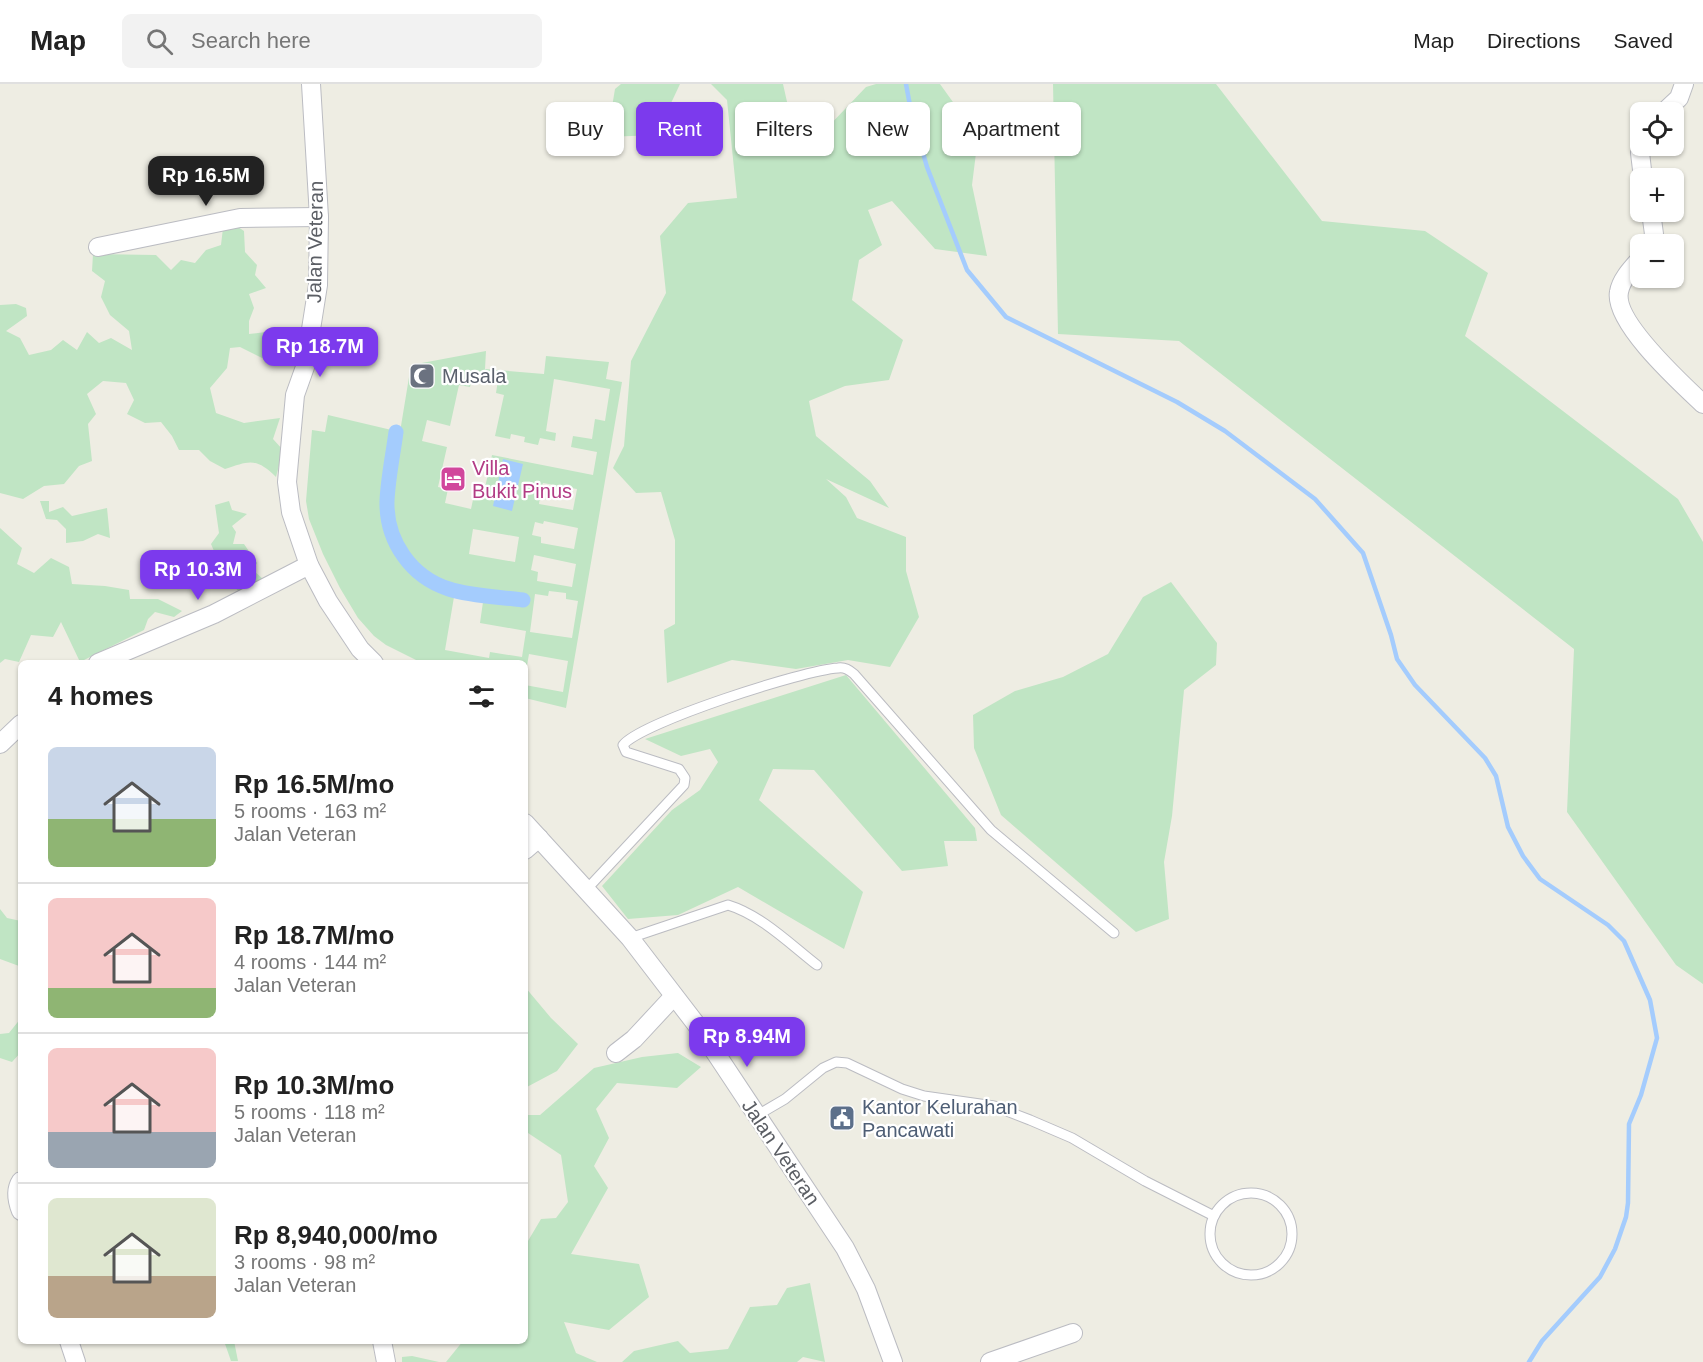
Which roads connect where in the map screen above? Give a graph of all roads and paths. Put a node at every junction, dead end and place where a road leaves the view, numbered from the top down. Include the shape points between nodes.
1 (311, 84) edge
2 (1684, 84) edge
3 (1675, 102) edge
4 (319, 217) junction
5 (98, 247) dead end
6 (1630, 271) edge
7 (1703, 404) edge
8 (309, 565) junction
9 (106, 660) edge
10 (371, 660) edge
11 (18, 727) edge
12 (0, 744) edge
13 (532, 844) edge
14 (586, 890) junction
15 (1114, 933) dead end
16 (630, 938) junction
17 (818, 965) dead end
18 (674, 996) junction
19 (616, 1053) dead end
20 (756, 1116) junction
21 (18, 1186) edge
22 (18, 1203) edge
23 (1214, 1216) junction
24 (1073, 1333) dead end
25 (70, 1344) edge
26 (383, 1344) edge
27 (76, 1362) edge
28 (386, 1362) edge
29 (893, 1362) edge
30 (990, 1362) edge

1 - 4 street, Jalan Veteran
2 - 3 street
4 - 5 street via 240,218
4 - 8 street, Jalan Veteran via 318,285 305,367 295,395 287,482 291,512
6 - 7 street via 1618,291 1621,311 1662,365
8 - 9 street via 214,614
8 - 10 street, Jalan Veteran via 328,601
11 - 12 street
13 - 14 street, Jalan Veteran
14 - 15 lane via 684,785 680,770 626,752 623,745 628,739 655,724 777,681 837,668 854,674 992,830
14 - 16 street, Jalan Veteran
16 - 17 lane via 728,905 742,909
16 - 18 street, Jalan Veteran
18 - 19 street
18 - 20 street, Jalan Veteran
20 - 23 lane via 786,1099 823,1068 836,1062 848,1063 924,1096 994,1106 1030,1120 1072,1138
20 - 29 street, Jalan Veteran via 845,1248 866,1289
21 - 22 street
23 - 23 lane via 1211,1243 1216,1255 1231,1269 1250,1275 1264,1273 1276,1267 1291,1245 1290,1225 1282,1207 1258,1193 1232,1197
24 - 30 street
25 - 27 street
26 - 28 street

